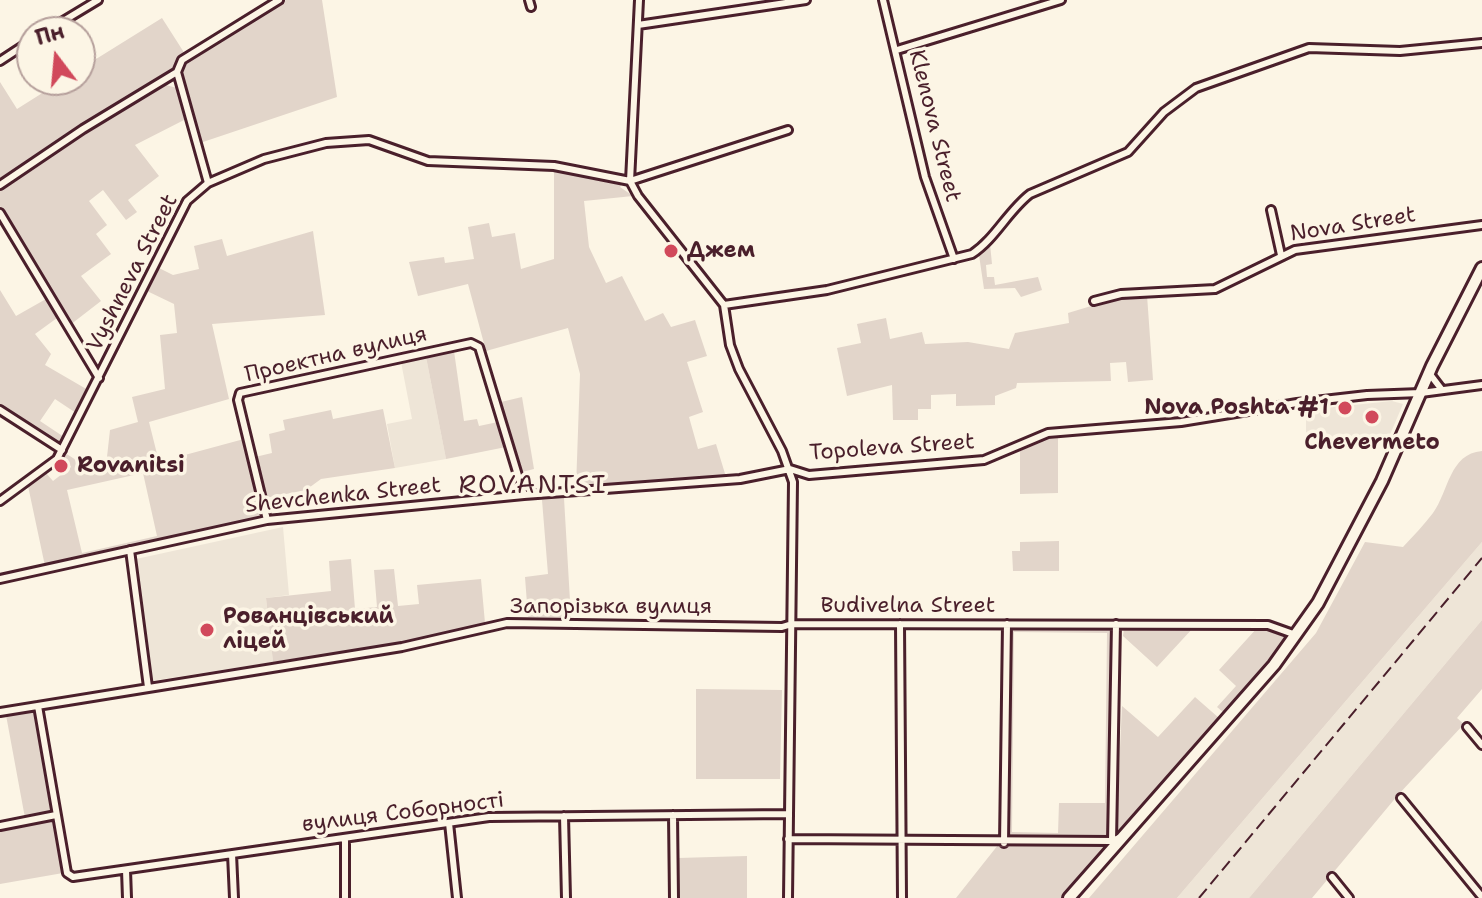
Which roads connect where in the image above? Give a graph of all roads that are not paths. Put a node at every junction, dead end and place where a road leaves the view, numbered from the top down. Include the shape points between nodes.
1 (98, 0) edge
2 (279, 0) edge
3 (639, 0) edge
4 (806, 0) edge
5 (883, 0) edge
6 (1061, 0) edge
7 (72, 16) edge
8 (638, 25) junction
9 (1482, 43) edge
10 (897, 50) junction
11 (177, 72) junction
12 (788, 130) dead end
13 (630, 181) junction
14 (208, 183) junction
15 (0, 185) edge
16 (1271, 210) dead end
17 (0, 213) edge
18 (1482, 225) edge
19 (1281, 255) junction
20 (954, 259) junction
21 (1482, 268) edge
22 (1094, 301) dead end
23 (724, 305) junction
24 (1429, 373) junction
25 (99, 378) junction
26 (1482, 385) edge
27 (1442, 390) junction
28 (1421, 393) junction
29 (0, 410) edge
30 (62, 450) junction
31 (790, 469) junction
32 (524, 495) junction
33 (0, 501) edge
34 (267, 520) junction
35 (130, 550) junction
36 (0, 579) edge
37 (792, 624) junction
38 (900, 624) junction
39 (1007, 624) junction
40 (1116, 624) junction
41 (1296, 635) junction
42 (148, 687) junction
43 (38, 706) junction
44 (0, 712) edge
45 (1467, 727) dead end
46 (1482, 745) edge
47 (1401, 798) dead end
48 (788, 814) junction
49 (56, 815) junction
50 (673, 815) junction
51 (564, 816) junction
52 (449, 823) junction
53 (0, 826) edge
54 (345, 838) junction
55 (788, 839) junction
56 (1116, 839) junction
57 (903, 841) junction
58 (1004, 843) junction
59 (232, 854) junction
60 (126, 870) junction
61 (1332, 877) dead end
62 (1482, 897) edge
63 (127, 898) edge
64 (234, 898) edge
65 (345, 898) edge
66 (457, 898) edge
67 (566, 898) edge
68 (674, 898) edge
69 (788, 898) edge
70 (902, 898) edge
71 (1069, 898) edge
72 (1349, 898) edge

1 - 7 street
2 - 11 street via 182,60
3 - 8 street
4 - 8 street
5 - 10 street, Klenova Street
6 - 10 street
8 - 13 street
9 - 20 street via 1400,51 1309,48 1196,88 1164,112 1128,152 1030,194 981,248
10 - 20 street, Klenova Street via 925,177
11 - 14 street
11 - 15 street
12 - 13 street
13 - 14 street, Vyshneva Street via 554,166 428,161 369,140 326,143 276,156
13 - 23 street
14 - 25 street, Vyshneva Street via 187,201
16 - 19 street
17 - 25 street
18 - 19 street, Nova Street
19 - 22 street, Nova Street via 1215,289 1121,294
20 - 23 street via 827,290
21 - 24 main road
23 - 31 street via 739,369
24 - 27 street
24 - 28 main road
25 - 30 street, Vyshneva Street
26 - 27 street, Topoleva Street
27 - 28 street, Topoleva Street
28 - 31 street, Topoleva Street via 1048,433 984,460 809,475
28 - 41 main road via 1347,550
29 - 30 street
30 - 33 street, Vyshneva Street
31 - 32 street, Shevchenka Street via 740,479
31 - 37 street
32 - 34 street, Shevchenka Street
32 - 34 street, Проектна вулиця via 479,347 471,343 240,393
34 - 35 street, Shevchenka Street
35 - 36 street, Shevchenka Street
35 - 42 street
37 - 38 street, Budivelna Street
37 - 42 street, Запорізька вулиця via 507,623 402,647
37 - 48 street, Budivelna Street
38 - 39 street, Budivelna Street
38 - 57 street
39 - 40 street, Budivelna Street
39 - 58 street
40 - 41 street, Budivelna Street via 1268,625
40 - 56 street
41 - 56 main road
42 - 43 street, Запорізька вулиця
43 - 44 street, Запорізька вулиця
43 - 49 street
45 - 46 street
47 - 62 street
48 - 50 street, вулиця Соборності
48 - 55 street, Budivelna Street
49 - 53 street
49 - 60 street, вулиця Соборності via 67,873 73,877
50 - 51 street, вулиця Соборності
50 - 68 street
51 - 52 street, вулиця Соборності
51 - 67 street
52 - 54 street, вулиця Соборності
52 - 66 street
54 - 59 street, вулиця Соборності
54 - 65 street
55 - 57 street
55 - 69 street, Budivelna Street
56 - 58 street
56 - 71 main road
57 - 58 street
57 - 70 street
59 - 60 street, вулиця Соборності
59 - 64 street
60 - 63 street
61 - 72 street

